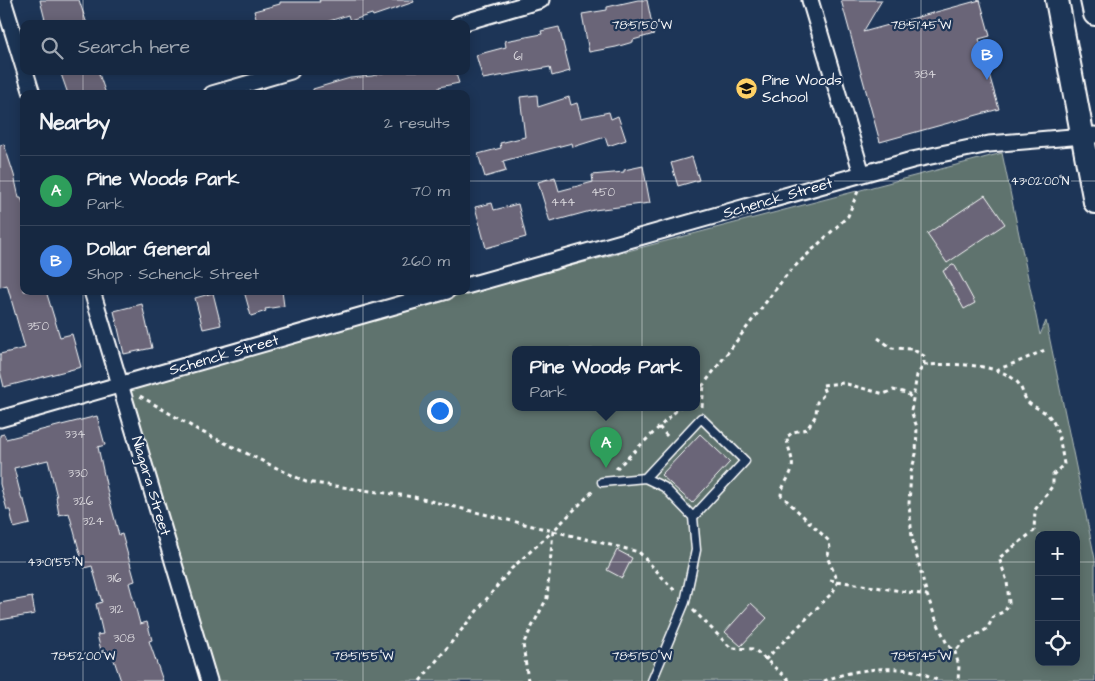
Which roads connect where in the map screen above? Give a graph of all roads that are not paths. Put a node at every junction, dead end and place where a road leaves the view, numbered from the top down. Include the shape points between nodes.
1 (3, 0) edge
2 (541, 0) edge
3 (810, 0) edge
4 (1057, 0) edge
5 (1092, 0) edge
6 (1095, 14) edge
7 (470, 21) edge
8 (20, 57) edge
9 (26, 75) edge
10 (277, 75) edge
11 (31, 90) edge
12 (226, 90) edge
13 (1088, 135) edge
14 (862, 174) junction
15 (1095, 202) edge
16 (470, 285) edge
17 (93, 295) edge
18 (434, 295) edge
19 (120, 384) junction
20 (0, 419) edge
21 (645, 478) junction
22 (602, 482) road end
23 (693, 517) junction
24 (209, 681) edge
25 (652, 681) edge

1 - 8 street
2 - 7 street
3 - 14 street
4 - 13 main road
5 - 6 main road
9 - 11 street
10 - 12 street
13 - 14 street, Schenck Street via 958,150
13 - 15 main road
14 - 16 street, Schenck Street
17 - 19 street, Niagara Street
18 - 19 street, Schenck Street
19 - 20 street, Schenck Street
19 - 24 street, Niagara Street
21 - 22 lane
21 - 23 lane via 664,487
21 - 23 lane via 701,418 745,460
23 - 25 lane via 696,550 686,602

